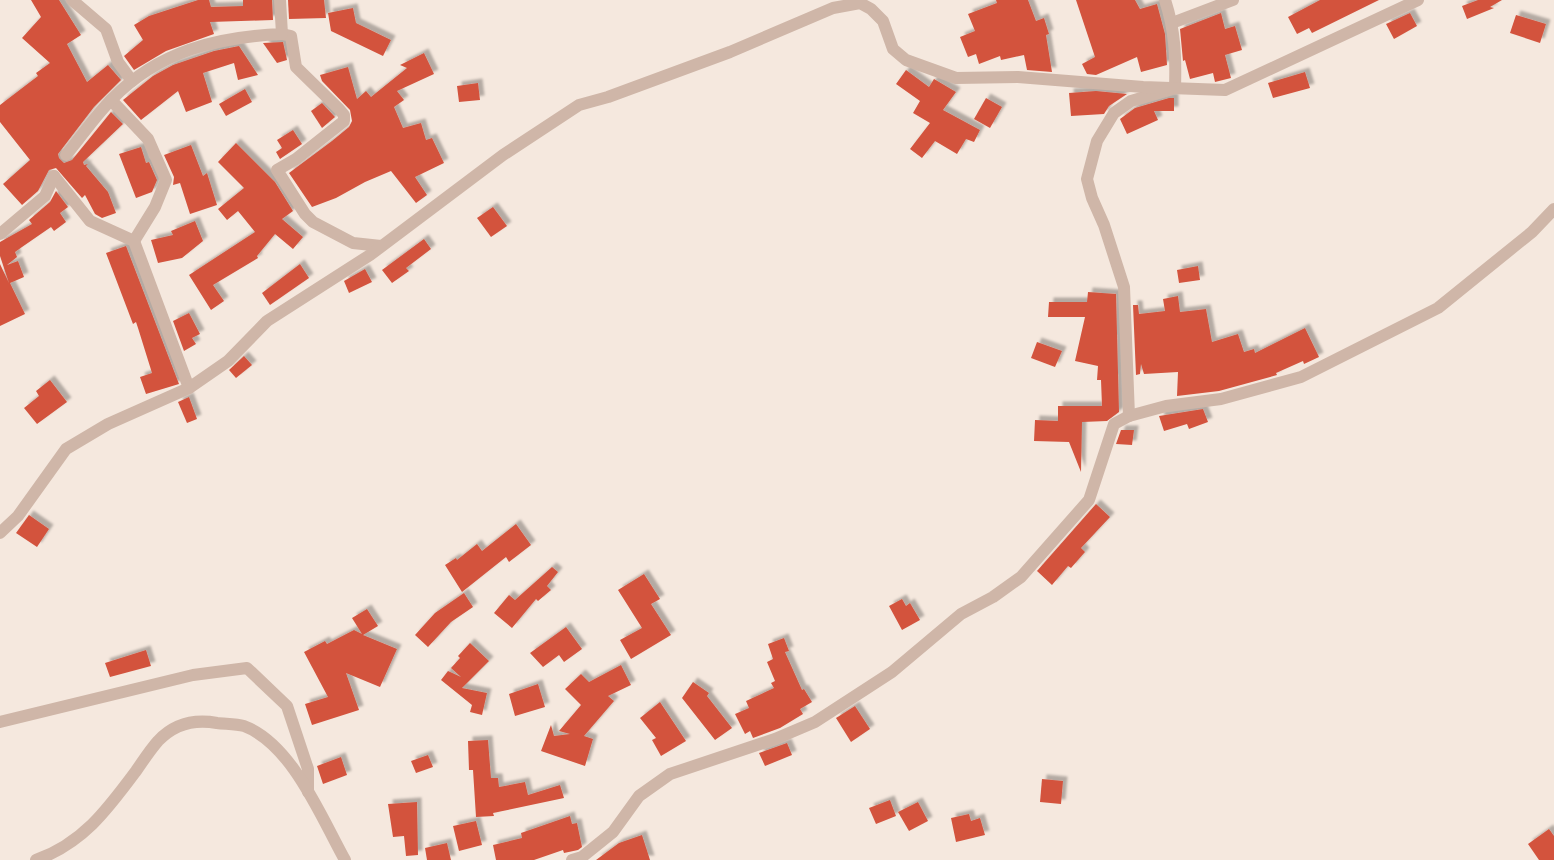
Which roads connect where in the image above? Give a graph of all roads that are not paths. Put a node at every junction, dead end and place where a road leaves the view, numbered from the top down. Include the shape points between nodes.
1 (72, 0) edge
2 (280, 0) edge
3 (1165, 0) edge
4 (1233, 0) edge
5 (1418, 0) edge
6 (1172, 23) junction
7 (282, 34) junction
8 (132, 81) junction
9 (1175, 88) junction
10 (111, 100) junction
11 (66, 155) dead end
12 (1554, 209) edge
13 (0, 234) edge
14 (134, 242) junction
15 (381, 246) junction
16 (189, 388) junction
17 (1129, 416) junction
18 (0, 533) edge
19 (0, 722) edge
20 (308, 793) junction
21 (36, 860) edge
22 (345, 860) edge
23 (572, 860) edge

1 - 8 street via 106,29 118,62
2 - 7 street
3 - 6 street
4 - 6 street
5 - 9 street via 1225,90
6 - 9 street via 1176,54
7 - 8 street via 201,44
7 - 15 street via 291,36 296,67 339,109 344,121 296,160 277,170 313,222 353,243
8 - 10 street
9 - 15 street via 1018,77 956,78 906,60 893,49 883,21 871,9 860,3 834,8 730,52 579,105 503,155
9 - 17 street via 1131,101 1114,113 1097,141 1087,179 1124,287
10 - 11 street
10 - 14 street via 148,139 166,180 155,207
12 - 17 street via 1532,232 1438,308 1301,377 1221,399 1166,406
13 - 14 street via 45,196 54,176 90,221
14 - 16 street
15 - 16 street via 267,321 228,361
16 - 18 street via 108,424 66,449 18,516
17 - 23 street via 1114,424 1089,500 1021,577 993,597 960,614 892,672 815,722 670,774 639,796 613,832 582,857
19 - 20 street via 192,674 247,668 287,706 308,769
20 - 21 street via 276,748 244,726 210,721 183,723 159,740 88,830 67,846
20 - 22 street

